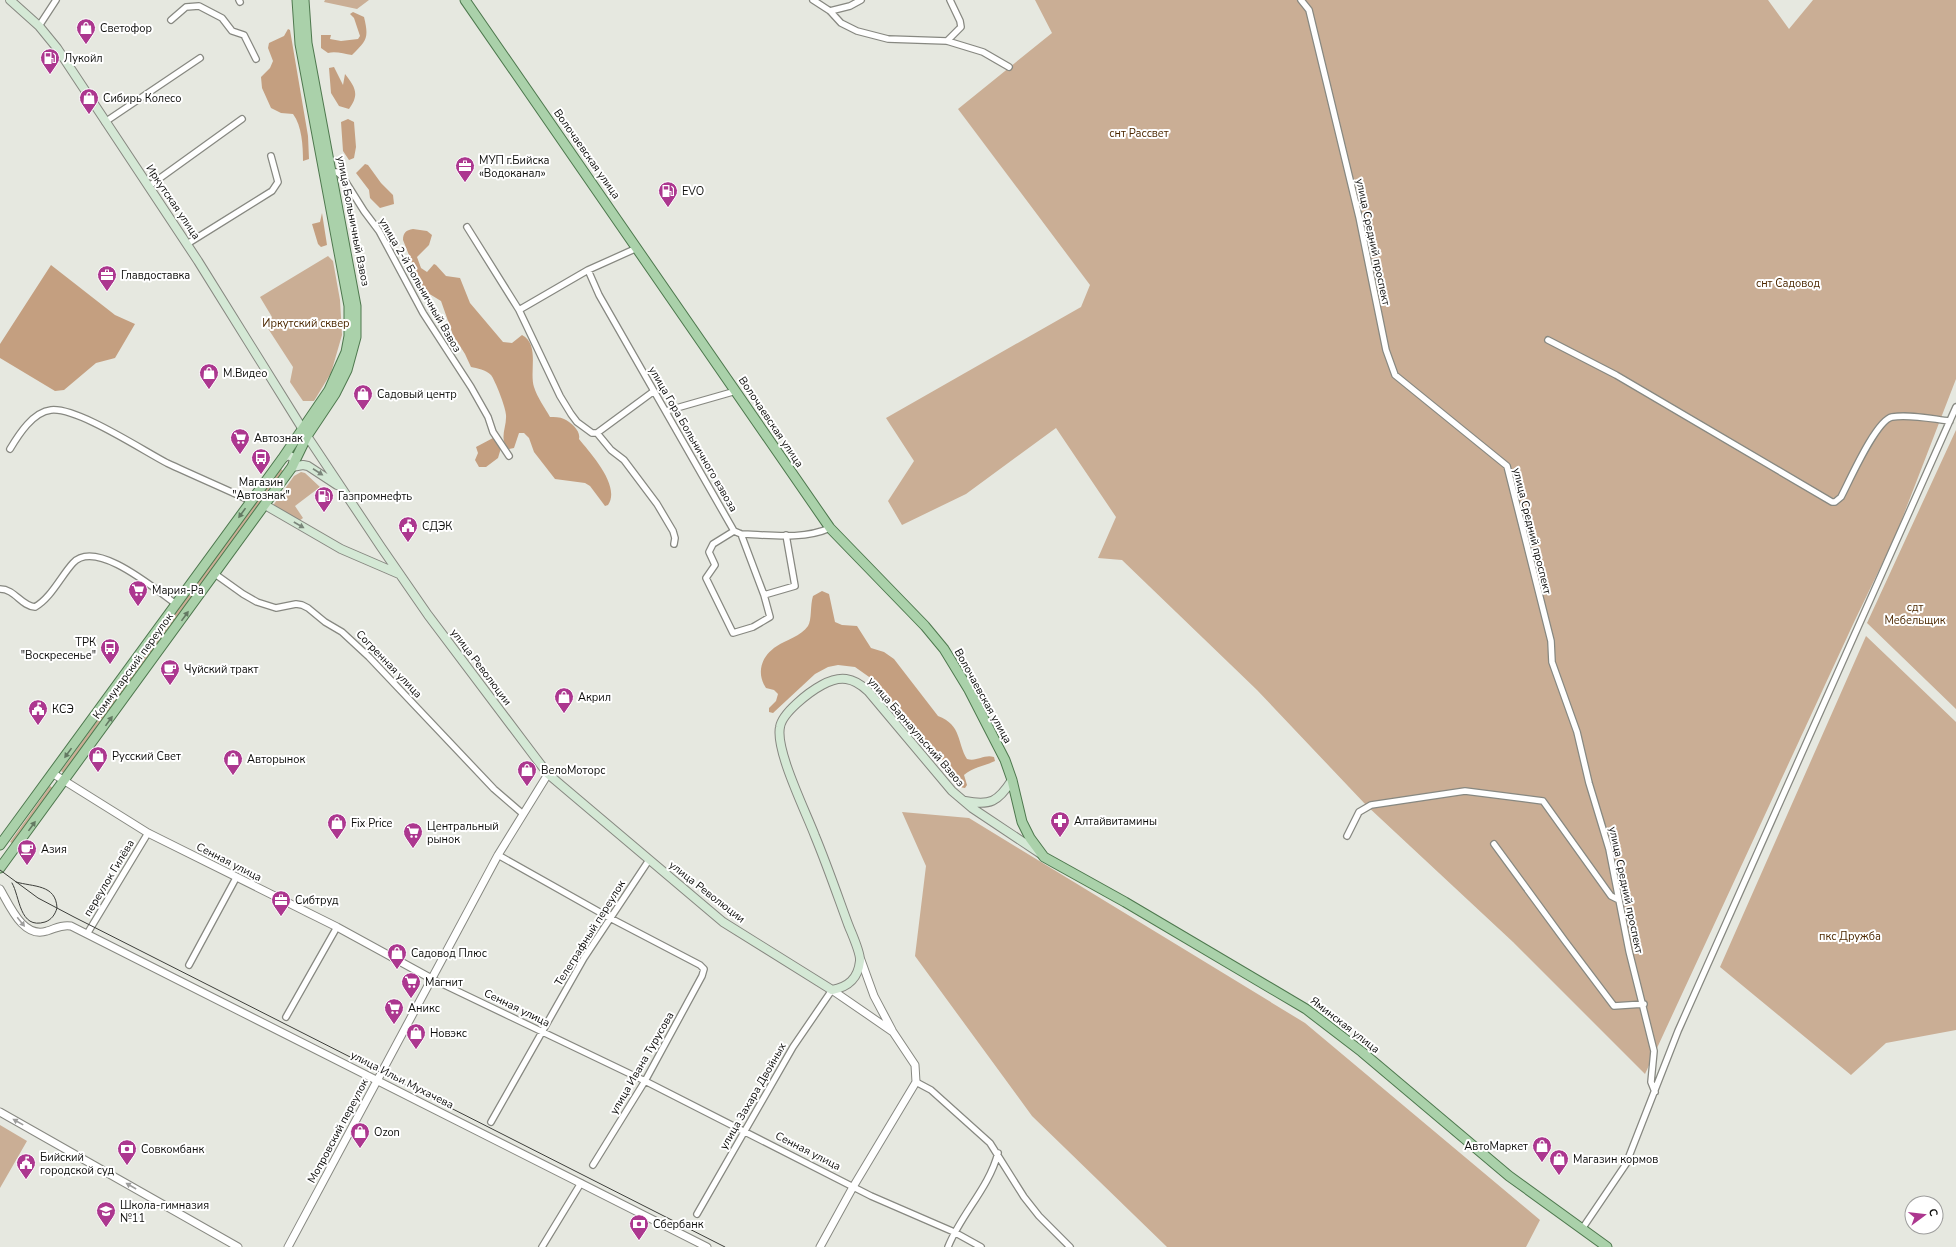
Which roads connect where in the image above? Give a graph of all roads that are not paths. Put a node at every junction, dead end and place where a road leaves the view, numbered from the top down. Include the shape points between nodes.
1 (10, 0) edge
2 (56, 0) edge
3 (189, 0) edge
4 (297, 0) edge
5 (304, 0) edge
6 (465, 0) edge
7 (813, 0) edge
8 (861, 0) edge
9 (950, 0) edge
10 (1301, 0) edge
11 (186, 7) junction
12 (830, 11) junction
13 (171, 20) dead end
14 (39, 26) junction
15 (947, 41) junction
16 (200, 58) dead end
17 (256, 59) dead end
18 (1009, 66) dead end
19 (242, 119) dead end
20 (105, 122) junction
21 (271, 156) dead end
22 (332, 172) junction
23 (149, 186) junction
24 (467, 227) dead end
25 (187, 244) junction
26 (637, 248) junction
27 (588, 270) junction
28 (519, 310) junction
29 (1548, 340) dead end
30 (654, 391) junction
31 (736, 391) junction
32 (1956, 407) edge
33 (666, 411) junction
34 (1950, 420) junction
35 (305, 432) junction
36 (597, 433) junction
37 (10, 449) dead end
38 (509, 456) dead end
39 (282, 459) junction
40 (292, 467) junction
41 (341, 487) junction
42 (251, 501) junction
43 (265, 505) junction
44 (830, 528) junction
45 (734, 531) junction
46 (741, 534) junction
47 (786, 535) junction
48 (674, 544) dead end
49 (216, 574) junction
50 (401, 574) junction
51 (0, 589) edge
52 (764, 595) junction
53 (176, 604) junction
54 (52, 773) junction
55 (548, 774) junction
56 (1012, 780) junction
57 (64, 782) junction
58 (964, 801) junction
59 (523, 814) junction
60 (148, 833) junction
61 (1347, 836) dead end
62 (1494, 844) dead end
63 (0, 845) edge
64 (498, 855) junction
65 (1044, 857) junction
66 (649, 860) junction
67 (0, 868) edge
68 (236, 878) junction
69 (0, 890) edge
70 (1619, 900) junction
71 (610, 918) junction
72 (337, 927) junction
73 (87, 934) junction
74 (861, 960) junction
75 (189, 965) dead end
76 (432, 979) junction
77 (832, 990) junction
78 (1644, 1004) junction
79 (286, 1017) dead end
80 (541, 1032) junction
81 (893, 1032) junction
82 (378, 1080) junction
83 (645, 1081) junction
84 (916, 1082) junction
85 (1655, 1092) junction
86 (0, 1112) edge
87 (491, 1122) dead end
88 (744, 1130) junction
89 (998, 1153) junction
90 (594, 1165) dead end
91 (581, 1183) junction
92 (853, 1187) junction
93 (697, 1214) dead end
94 (1582, 1229) junction
95 (954, 1232) junction
96 (238, 1247) edge
97 (288, 1247) edge
98 (542, 1247) edge
99 (707, 1247) edge
100 (820, 1247) edge
101 (948, 1247) edge
102 (981, 1247) edge
103 (1070, 1247) edge
104 (1607, 1247) edge

1 - 14 main road, Иркутская улица
2 - 14 street
3 - 11 street
4 - 35 main road, улица Больничный Взвоз via 300,44 344,273 350,321 346,352 341,367
5 - 22 main road, улица Больничный Взвоз via 307,43
6 - 26 main road, Волочаевская улица
7 - 12 street
8 - 12 street via 846,8
9 - 15 street via 961,28
10 - 70 street, улица Средний проспект via 1309,10 1359,217 1386,350 1396,375 1506,466 1551,641 1552,662 1577,732 1609,849
11 - 13 street
11 - 17 street via 199,6 222,18 232,31 244,35
12 - 15 street via 849,28 869,35 895,40
14 - 20 main road, Иркутская улица via 57,48
15 - 18 street via 983,52
16 - 20 street
19 - 23 street
20 - 23 main road, Иркутская улица
21 - 25 street via 278,182 272,191
22 - 35 main road, улица Больничный Взвоз via 354,290 356,337 343,381
22 - 38 street, улица 2-й Больничный Взвоз via 342,176 379,231 423,313 471,387 488,417 493,432
23 - 25 main road, Иркутская улица
24 - 28 street
25 - 35 main road, Иркутская улица
26 - 27 street
26 - 31 main road, Волочаевская улица
27 - 28 street
27 - 30 street, улица Гора Больничного взвоза via 599,295
28 - 36 street via 571,414 592,433
29 - 34 street via 1616,375 1832,502 1841,497 1872,436 1890,417
30 - 33 street, улица Гора Больничного взвоза
30 - 36 street
31 - 33 street
31 - 44 main road, Волочаевская улица
32 - 34 street
33 - 45 street, улица Гора Больничного взвоза
34 - 85 street via 1678,1031
35 - 39 main road, Коммунарский переулок
35 - 40 main road, Коммунарский переулок
35 - 41 main road, улица Революции
36 - 48 street via 611,450 624,460 657,504 673,531
37 - 42 street via 19,434 41,413 60,410
39 - 40 main road via 288,455 292,456
39 - 42 main road, Коммунарский переулок
40 -> 41 main road via 308,466
40 - 43 main road, Коммунарский переулок
41 - 50 main road, улица Революции
42 -> 53 main road, Коммунарский переулок
43 - 49 main road, Коммунарский переулок
43 -> 50 main road via 341,549
44 - 47 street via 811,534
44 - 56 main road, Волочаевская улица via 944,649 969,690
45 - 46 street
45 - 52 street via 714,544 709,552 715,565 706,578 733,633 753,627 770,617
46 - 47 street
46 - 52 street
47 - 52 street via 795,586
57 -> 49 main road, Коммунарский переулок
49 - 59 street, Согренная улица via 258,602 276,608 302,605 342,632 494,789
50 - 55 main road, улица Революции via 428,615
51 - 53 street via 9,590 35,607 43,601 74,562 93,556 110,560
53 -> 54 main road, Коммунарский переулок
54 - 57 street, Сенная улица
54 - 63 main road, Коммунарский переулок
55 - 59 street, Мопровский переулок
55 - 66 main road, улица Революции
56 - 58 main road via 1004,793 989,803
56 - 65 main road, Волочаевская улица via 1022,822
57 - 60 street, Сенная улица
67 -> 57 main road, Коммунарский переулок
58 - 65 main road, улица Барнаульский Взвоз
58 - 74 main road, улица Барнаульский Взвоз via 936,772 868,691 855,680 837,680 820,686 781,722 779,738 785,759
59 - 64 street, Мопровский переулок
60 - 68 street, Сенная улица
60 - 73 street, переулок Гилёва
61 - 70 street via 1356,815 1371,805 1465,791 1543,801 1611,896
62 - 78 street via 1614,1006
64 - 71 street
64 - 76 street, Мопровский переулок
65 - 94 main road, Яминская улица via 1306,1009 1362,1052 1509,1176
66 - 71 street, Телеграфный переулок
66 - 77 main road, улица Революции via 723,922
68 - 72 street, Сенная улица
68 - 75 street
69 -> 73 street, улица Ильи Мухачева via 18,918 32,931 40,933 67,925
70 - 78 street, улица Средний проспект via 1629,951
71 - 80 street, Телеграфный переулок
71 - 83 street, улица Ивана Турусова via 704,969
72 - 76 street, Сенная улица
72 - 79 street
73 - 82 street, улица Ильи Мухачева
74 - 77 main road via 851,983
74 - 81 street, улица Барнаульский Взвоз via 874,996
76 - 80 street, Сенная улица
76 - 82 street, Мопровский переулок
77 - 81 street, улица Революции
77 - 88 street, улица Захара Двойных via 793,1047
78 - 85 street, улица Средний проспект via 1654,1051 1651,1082
80 - 83 street, Сенная улица
80 - 87 street, Телеграфный переулок
81 - 84 street, улица Революции via 914,1066
82 - 91 street, улица Ильи Мухачева
82 - 97 street, Мопровский переулок
83 - 88 street, Сенная улица
83 - 90 street, улица Ивана Турусова
84 - 89 street via 938,1096
84 - 92 street
85 - 94 street via 1626,1164
96 -> 86 street
88 - 92 street, Сенная улица
88 - 93 street, улица Захара Двойных
89 - 95 street via 979,1193
89 - 103 street via 1024,1197
91 - 98 street
91 - 99 street, улица Ильи Мухачева
92 - 95 street, Сенная улица
92 - 100 street
94 - 104 main road, Яминская улица
95 - 101 street
95 - 102 street, Сенная улица

